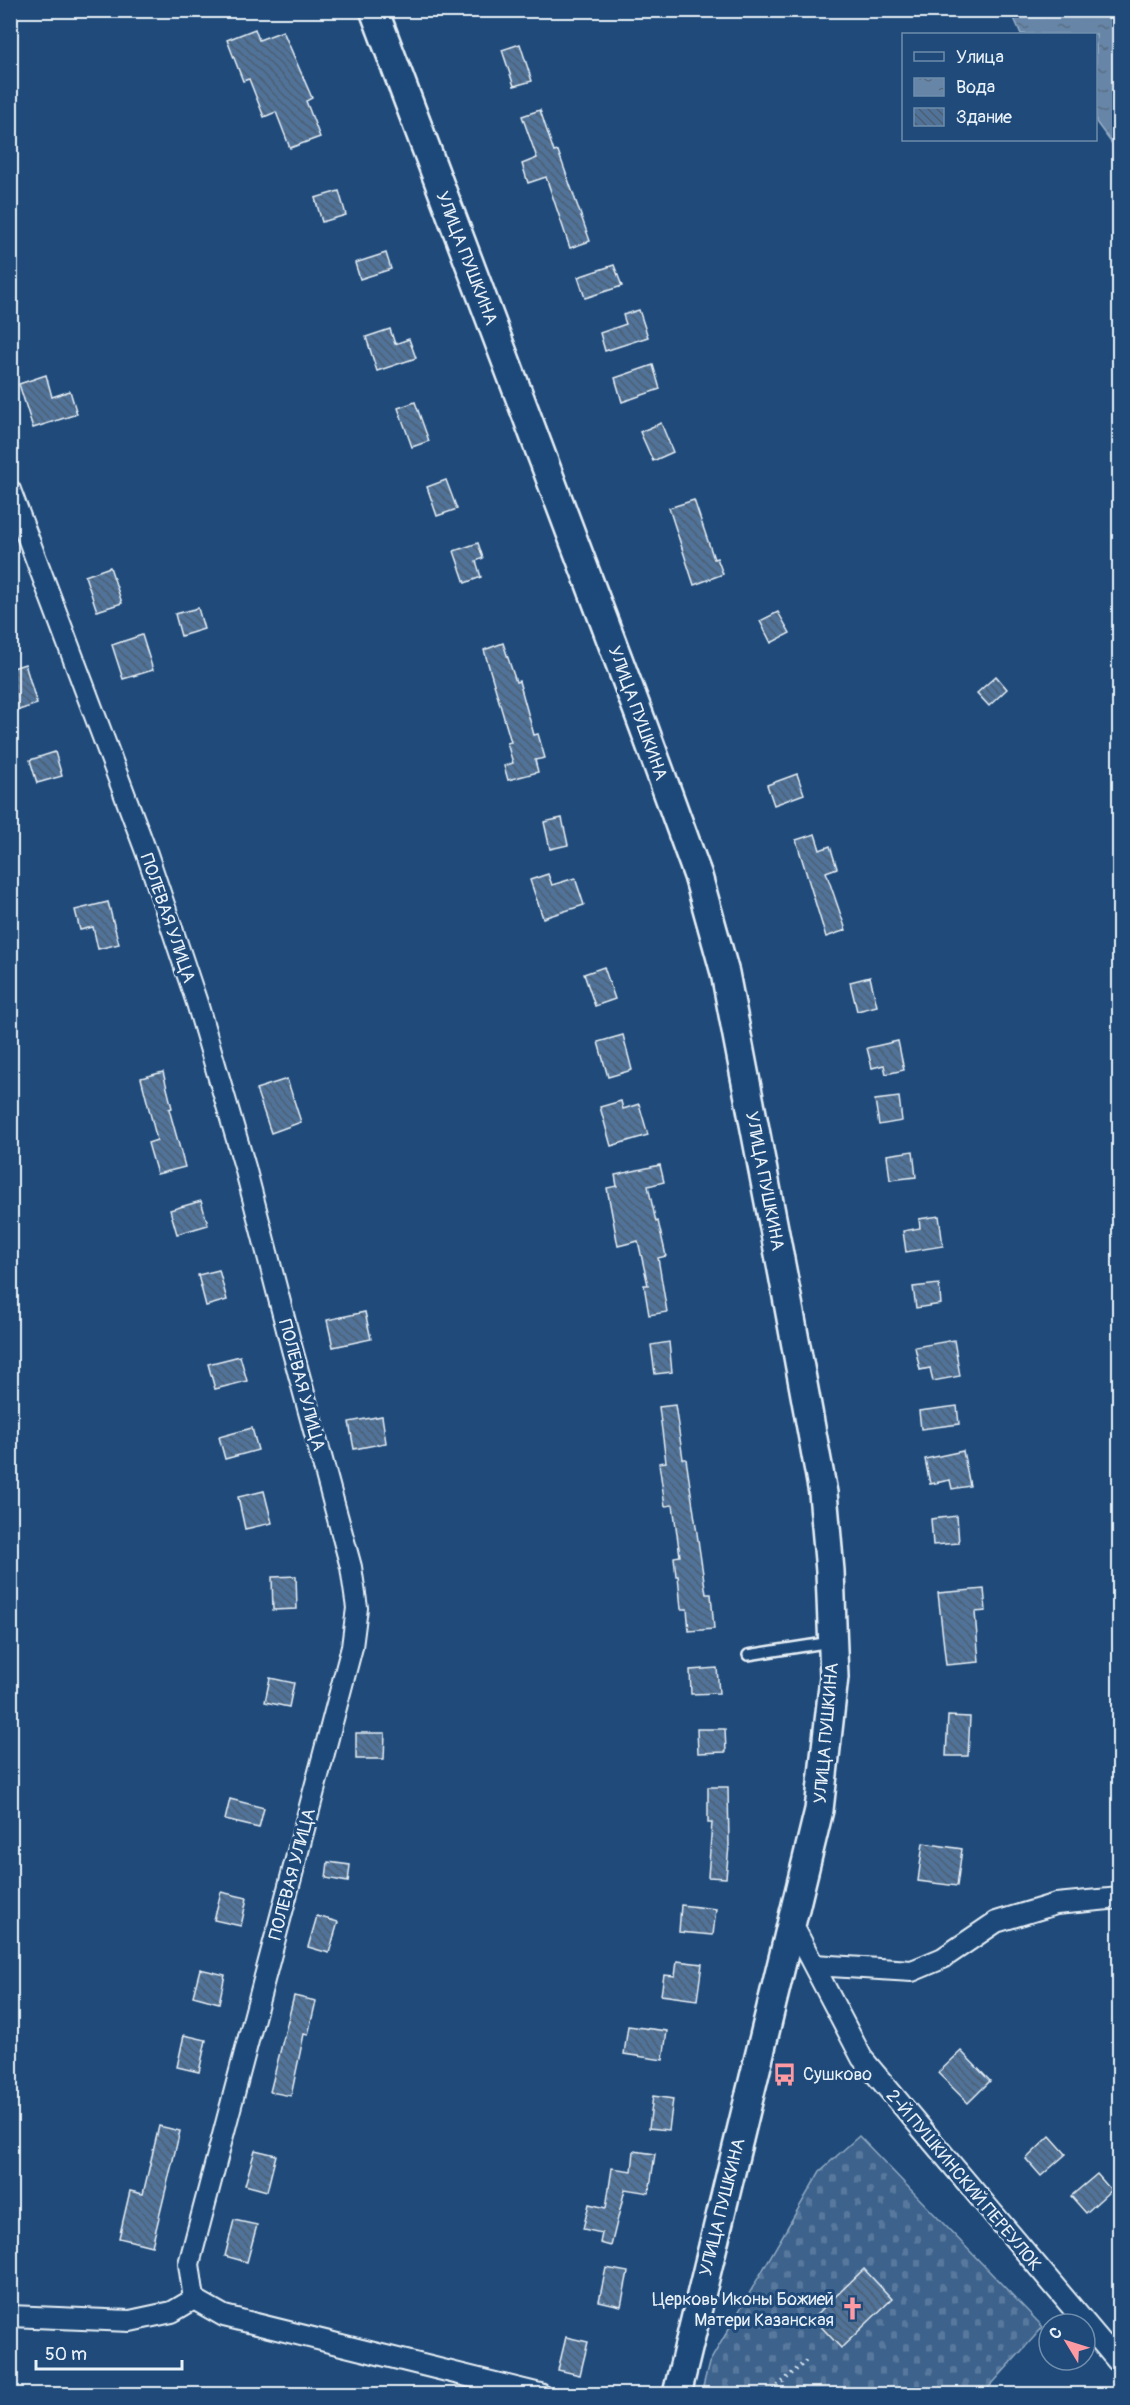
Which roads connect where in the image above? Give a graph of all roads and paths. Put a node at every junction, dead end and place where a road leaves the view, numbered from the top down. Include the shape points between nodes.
1 (374, 10) edge
2 (10, 490) edge
3 (833, 1642) junction
4 (748, 1655) dead end
5 (1119, 1898) edge
6 (791, 1922) junction
7 (814, 1965) junction
8 (194, 2299) junction
9 (10, 2316) edge
10 (809, 2358) dead end
11 (1119, 2364) edge
12 (540, 2394) edge
13 (677, 2394) edge
14 (769, 2394) edge

1 - 3 main road, УЛИЦА ПУШКИНА via 698,876 725,973 823,1493
2 - 8 street, ПОЛЕВАЯ УЛИЦА via 147,854 197,1002 348,1555 357,1608 352,1647 189,2264
3 - 4 lane
3 - 6 main road, УЛИЦА ПУШКИНА via 834,1677 819,1810
5 - 7 street via 1056,1904 996,1922 943,1958 912,1971
6 - 7 street, 2-Й ПУШКИНСКИЙ ПЕРЕУЛОК
6 - 13 main road, УЛИЦА ПУШКИНА
7 - 11 street, 2-Й ПУШКИНСКИЙ ПЕРЕУЛОК via 862,2058
8 - 9 street via 172,2312 130,2322
8 - 12 street via 224,2316
10 - 14 path

